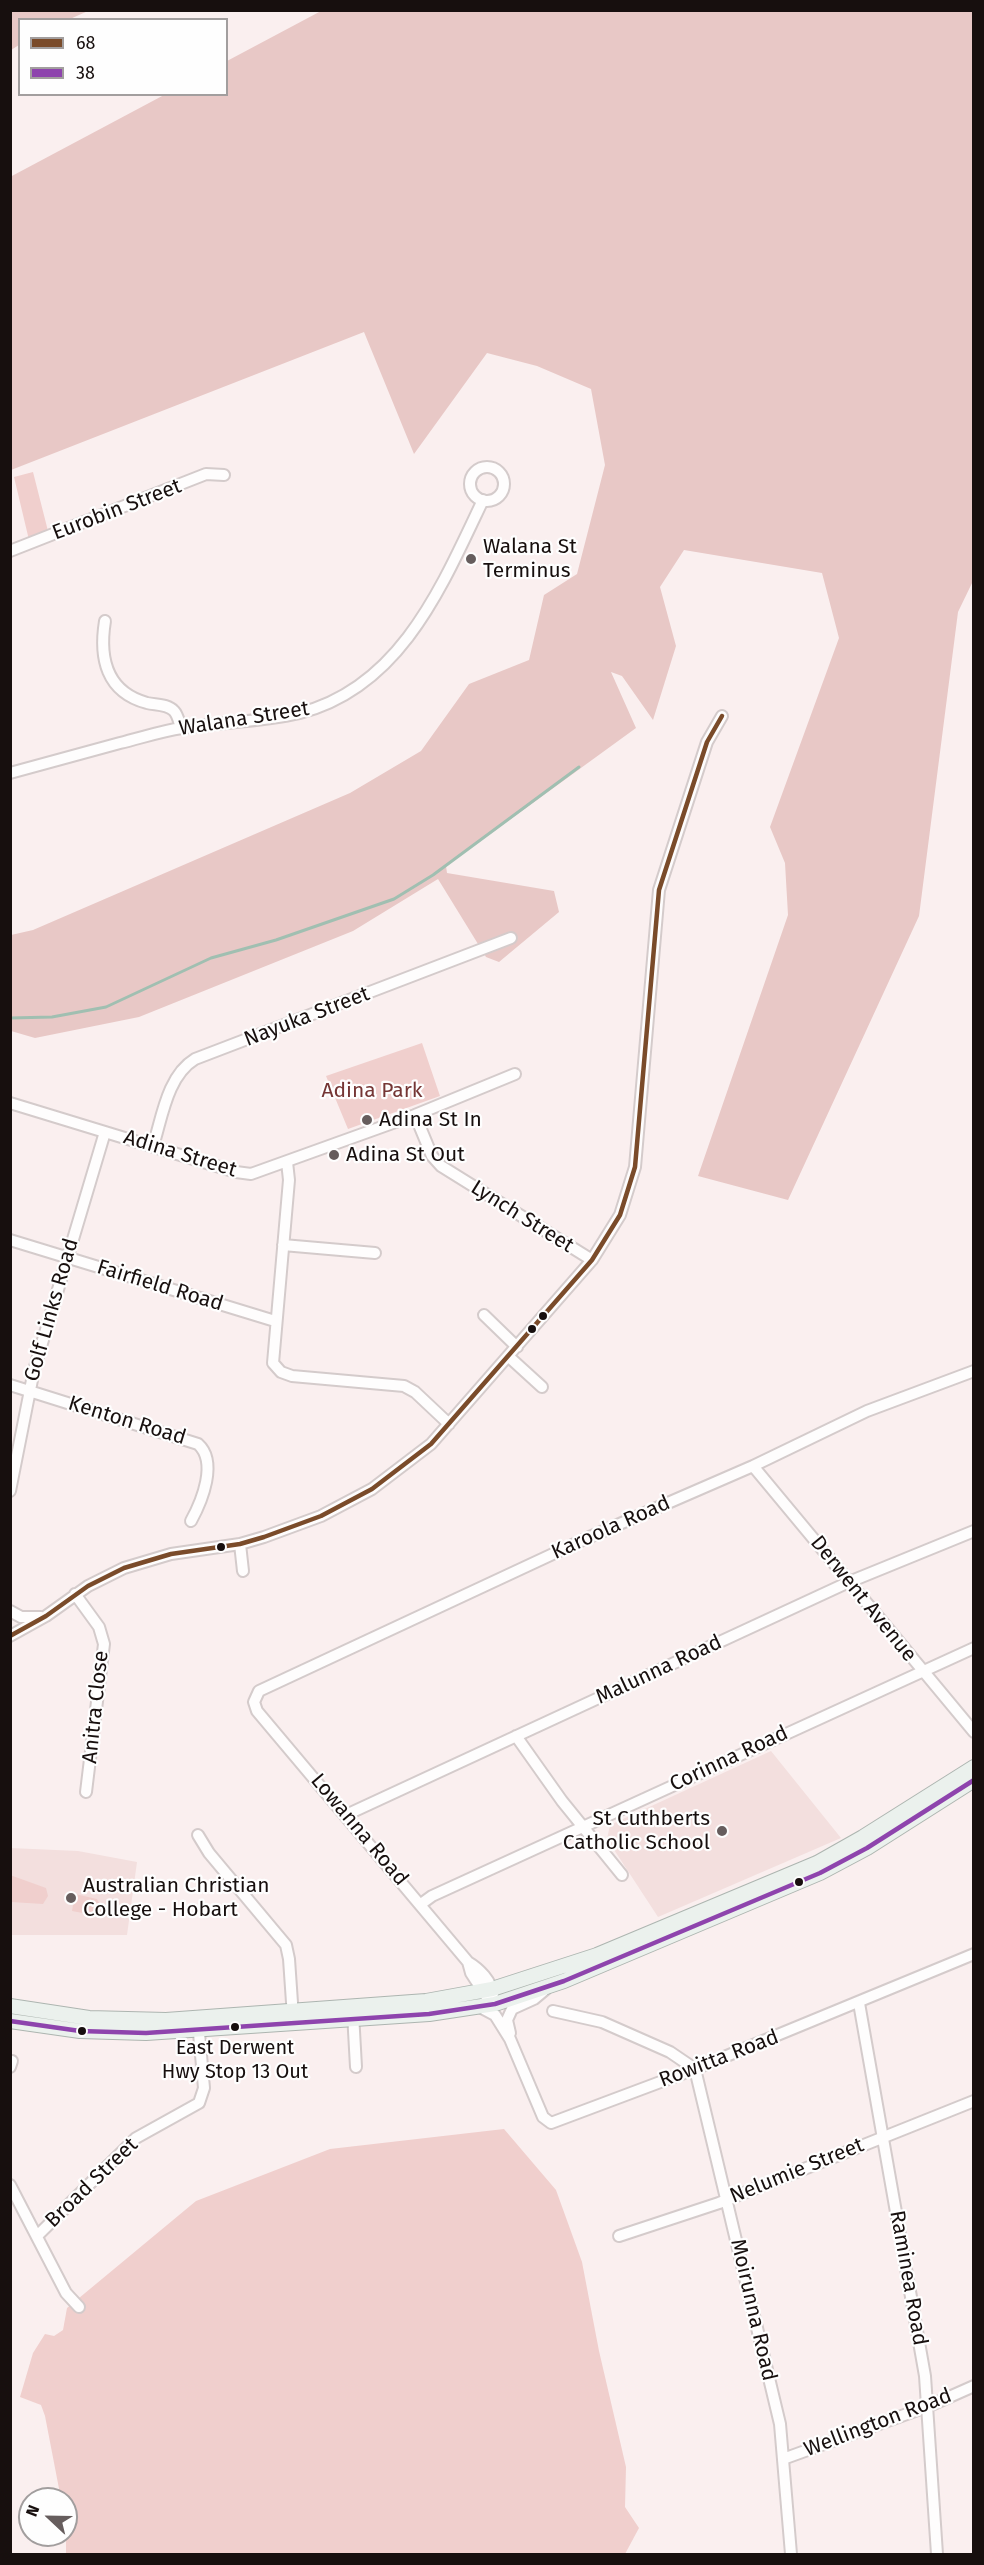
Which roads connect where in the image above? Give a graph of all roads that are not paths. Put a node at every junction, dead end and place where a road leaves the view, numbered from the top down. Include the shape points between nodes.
1 (224, 475) dead end
2 (483, 500) dead end
3 (10, 551) edge
4 (105, 621) dead end
5 (722, 716) dead end
6 (181, 728) junction
7 (10, 773) edge
8 (511, 938) dead end
9 (515, 1074) dead end
10 (10, 1103) edge
11 (415, 1115) junction
12 (105, 1132) junction
13 (153, 1146) junction
14 (287, 1162) junction
15 (10, 1240) edge
16 (283, 1245) junction
17 (375, 1253) dead end
18 (68, 1258) junction
19 (592, 1260) junction
20 (484, 1315) dead end
21 (275, 1321) junction
22 (516, 1347) junction
23 (508, 1356) junction
24 (974, 1371) edge
25 (10, 1385) edge
26 (542, 1387) dead end
27 (29, 1390) junction
28 (449, 1424) junction
29 (753, 1466) junction
30 (10, 1491) edge
31 (191, 1521) dead end
32 (974, 1531) edge
33 (240, 1544) junction
34 (243, 1571) dead end
35 (849, 1582) junction
36 (75, 1594) junction
37 (10, 1611) edge
38 (46, 1616) junction
39 (10, 1636) edge
40 (974, 1648) edge
41 (921, 1670) junction
42 (255, 1697) joint
43 (974, 1732) edge
44 (516, 1736) junction
45 (974, 1767) edge
46 (972, 1782) edge
47 (86, 1792) dead end
48 (346, 1815) junction
49 (583, 1826) junction
50 (198, 1835) dead end
51 (622, 1875) dead end
52 (421, 1904) junction
53 (974, 1954) edge
54 (549, 1987) junction
55 (487, 1990) junction
56 (859, 2003) junction
57 (495, 2004) junction
58 (10, 2006) edge
59 (480, 2007) junction
60 (553, 2011) dead end
61 (353, 2014) junction
62 (293, 2018) junction
63 (10, 2021) edge
64 (198, 2024) junction
65 (510, 2039) junction
66 (356, 2067) dead end
67 (695, 2068) junction
68 (974, 2101) edge
69 (883, 2138) junction
70 (10, 2185) edge
71 (727, 2199) junction
72 (37, 2236) junction
73 (619, 2236) dead end
74 (79, 2307) dead end
75 (974, 2386) edge
76 (929, 2406) junction
77 (783, 2459) junction
78 (791, 2554) edge
79 (937, 2554) edge

1 - 3 street, Eurobin Street via 206,474
2 - 6 street, Walana Street via 417,626 389,661 363,683 324,705 298,713
4 - 6 street via 102,654 112,678 137,700 168,706
5 - 19 street via 707,742 658,890 635,1167 620,1215
6 - 7 street, Walana Street
8 - 13 street, Nayuka Street via 189,1063 173,1084
9 - 11 street, Adina Street
10 - 12 street, Adina Street
11 - 14 street, Adina Street
11 - 19 street, Lynch Street via 432,1156 441,1166
12 - 13 street, Adina Street
12 - 18 street, Golf Links Road
13 - 14 street, Adina Street via 244,1174
14 - 16 street
15 - 18 street, Fairfield Road
16 - 17 street
16 - 21 street
18 - 21 street, Fairfield Road
18 - 27 street, Golf Links Road
19 - 22 street
20 - 22 street
21 - 28 street via 273,1363 281,1372 405,1386
22 - 23 street
23 - 26 street
23 - 28 street
24 - 29 street, Karoola Road via 867,1411
25 - 27 street, Kenton Road
27 - 30 street, Golf Links Road
27 - 31 street, Kenton Road via 198,1444 206,1451 208,1462 201,1500
28 - 33 street via 415,1458 347,1503
29 - 35 street, Derwent Avenue
29 - 42 street, Karoola Road via 265,1687
32 - 35 street, Malunna Road
33 - 34 street
33 - 36 street via 148,1560 104,1576
35 - 41 street, Derwent Avenue
35 - 44 street, Malunna Road
36 - 38 street
36 - 47 street, Anitra Close via 99,1627 104,1644
37 - 38 street via 21,1617
38 - 39 street
40 - 41 street, Corinna Road
41 - 43 street, Derwent Avenue
41 - 49 street, Corinna Road
42 - 48 street, Lowanna Road via 257,1711
44 - 48 street, Malunna Road
44 - 49 street
45 - 55 main road via 816,1863 597,1955
46 - 54 main road via 820,1873
48 - 52 street, Lowanna Road
49 - 51 street
49 - 52 street, Corinna Road
50 - 62 street via 286,1945
52 - 55 street, Lowanna Road
53 - 56 street, Rowitta Road
54 - 57 main road
54 - 65 street, Rowitta Road via 512,2009 507,2020
55 - 57 street, Lowanna Road
55 - 61 main road
56 - 67 street, Rowitta Road
56 - 69 street, Raminea Road
57 - 59 main road
58 - 64 main road via 115,2020
59 - 61 main road via 429,2014
59 - 65 street, Rowitta Road via 495,2015
60 - 67 street via 602,2022 678,2056
61 - 62 main road
61 - 66 street
62 - 64 main road
63 - 64 main road via 80,2031 138,2033
64 - 72 street, Broad Street via 204,2088 199,2103 136,2138
65 - 67 street, Rowitta Road via 543,2117 551,2123
67 - 71 street, Moirunna Road
68 - 69 street, Nelumie Street
69 - 71 street, Nelumie Street
69 - 76 street, Raminea Road
70 - 72 street
71 - 73 street, Nelumie Street
71 - 77 street, Moirunna Road via 780,2424
72 - 74 street via 66,2293
75 - 76 street, Wellington Road
76 - 77 street, Wellington Road
76 - 79 street, Raminea Road
77 - 78 street, Moirunna Road

